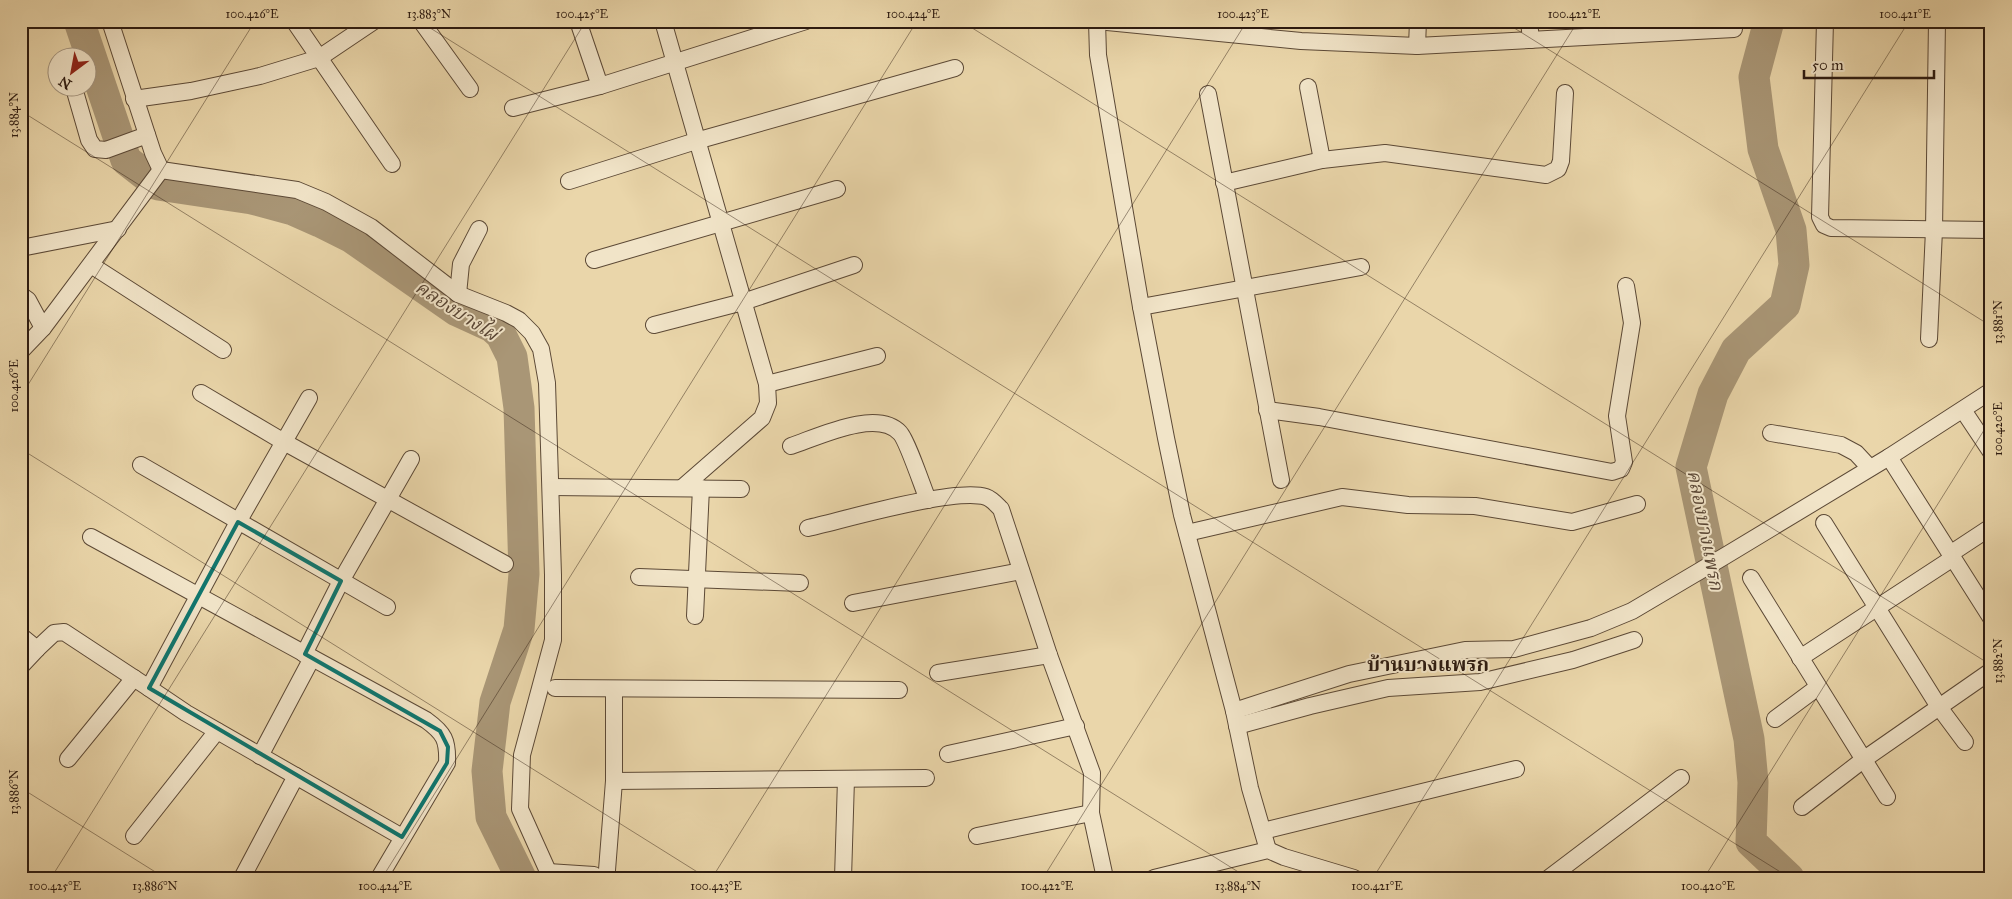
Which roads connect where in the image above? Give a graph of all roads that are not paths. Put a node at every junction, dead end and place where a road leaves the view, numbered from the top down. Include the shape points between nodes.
1 (110, 21) edge
2 (294, 21) edge
3 (374, 21) edge
4 (421, 21) edge
5 (578, 21) edge
6 (662, 21) edge
7 (806, 21) edge
8 (1097, 21) edge
9 (1418, 21) edge
10 (1529, 21) edge
11 (1825, 21) edge
12 (1937, 21) edge
13 (1217, 27) edge
14 (1634, 28) edge
15 (1734, 29) dead end
16 (1531, 40) junction
17 (1416, 46) junction
18 (319, 58) junction
19 (676, 62) junction
20 (955, 68) dead end
21 (600, 86) junction
22 (1308, 87) dead end
23 (470, 89) dead end
24 (1565, 93) dead end
25 (1208, 94) dead end
26 (77, 98) edge
27 (134, 99) junction
28 (513, 108) dead end
29 (147, 135) junction
30 (696, 141) junction
31 (1322, 160) junction
32 (392, 164) dead end
33 (158, 175) junction
34 (570, 181) dead end
35 (1224, 183) junction
36 (837, 189) dead end
37 (720, 223) junction
38 (118, 229) junction
39 (479, 229) dead end
40 (1934, 230) junction
41 (1991, 230) edge
42 (21, 248) edge
43 (594, 260) dead end
44 (91, 265) junction
45 (854, 265) dead end
46 (1361, 267) dead end
47 (1626, 286) dead end
48 (1246, 288) junction
49 (458, 294) junction
50 (21, 296) edge
51 (743, 302) junction
52 (1140, 307) junction
53 (654, 325) dead end
54 (43, 328) junction
55 (1929, 339) dead end
56 (223, 350) dead end
57 (21, 351) edge
58 (877, 356) dead end
59 (767, 384) junction
60 (1991, 391) edge
61 (201, 393) dead end
62 (309, 398) dead end
63 (1267, 410) junction
64 (1964, 410) junction
65 (1771, 433) dead end
66 (284, 442) junction
67 (791, 446) dead end
68 (1991, 452) edge
69 (1889, 457) junction
70 (411, 458) dead end
71 (141, 465) dead end
72 (1870, 468) junction
73 (1281, 480) dead end
74 (551, 487) junction
75 (683, 487) junction
76 (701, 488) junction
77 (741, 489) dead end
78 (389, 499) junction
79 (928, 500) junction
80 (1637, 504) dead end
81 (238, 522) junction
82 (1824, 523) dead end
83 (1991, 527) edge
84 (808, 528) dead end
85 (1187, 532) junction
86 (90, 537) dead end
87 (1952, 556) junction
88 (505, 564) dead end
89 (1021, 571) junction
90 (639, 577) dead end
91 (1751, 578) dead end
92 (697, 579) junction
93 (341, 581) junction
94 (800, 583) dead end
95 (198, 596) junction
96 (853, 602) dead end
97 (387, 607) dead end
98 (1877, 608) junction
99 (695, 616) dead end
100 (1991, 618) edge
101 (21, 636) edge
102 (1634, 640) dead end
103 (37, 649) junction
104 (1049, 655) junction
105 (308, 656) junction
106 (1800, 658) junction
107 (21, 666) edge
108 (1991, 671) edge
109 (938, 673) dead end
110 (134, 678) junction
111 (1818, 687) junction
112 (149, 688) junction
113 (555, 688) dead end
114 (614, 688) junction
115 (900, 690) dead end
116 (1939, 707) junction
117 (1236, 719) junction
118 (1775, 719) dead end
119 (1076, 726) junction
120 (217, 731) junction
121 (1965, 742) dead end
122 (948, 754) dead end
123 (260, 756) junction
124 (68, 759) dead end
125 (1863, 760) junction
126 (1516, 769) dead end
127 (296, 776) junction
128 (926, 778) dead end
129 (1681, 778) dead end
130 (846, 779) junction
131 (614, 781) junction
132 (1887, 797) dead end
133 (1802, 807) dead end
134 (1091, 813) junction
135 (1263, 831) junction
136 (134, 836) dead end
137 (977, 836) dead end
138 (402, 837) junction
139 (1268, 850) junction
140 (549, 875) edge
141 (604, 875) edge
142 (242, 878) edge
143 (379, 878) edge
144 (844, 878) edge
145 (1105, 878) edge
146 (1154, 878) edge
147 (1354, 878) edge
148 (1549, 878) edge

1 - 27 street
2 - 18 street
3 - 18 street
4 - 23 street
5 - 21 street
6 - 19 street
7 - 19 street
8 - 13 street
8 - 52 street via 1098,55
9 - 17 street
10 - 16 street
11 - 40 street via 1820,217 1824,225 1831,228
12 - 40 street
13 - 17 street via 1301,41
14 - 15 street
14 - 16 street
16 - 17 street
18 - 27 street via 252,78
18 - 32 street
19 - 21 street
19 - 30 street
20 - 30 street
21 - 28 street
22 - 31 street
24 - 31 street via 1561,161 1558,168 1546,175 1384,152
25 - 35 street
26 - 29 street via 89,140 96,149 106,150
27 - 29 street
29 - 33 street
30 - 34 street
30 - 37 street
31 - 35 street
33 - 38 street
33 - 49 street via 297,190 345,210
35 - 48 street
36 - 37 street
37 - 43 street
37 - 51 street
38 - 42 street
38 - 44 street
39 - 49 street via 461,264
40 - 41 street
40 - 55 street
44 - 54 street
44 - 56 street
45 - 51 street
46 - 48 street
47 - 63 street via 1632,323 1617,408 1624,462 1621,469 1612,472 1319,416
48 - 52 street
48 - 63 street
49 - 74 street via 519,320 541,349 547,383
50 - 54 street via 28,300
51 - 53 street
51 - 59 street
52 - 85 street
54 - 57 street
58 - 59 street
59 - 75 street via 768,403 762,418
60 - 64 street
61 - 66 street
62 - 66 street
63 - 73 street
64 - 68 street
64 - 69 street
65 - 72 street via 1841,445 1856,453
66 - 78 street
66 - 81 street
67 - 79 street via 860,423 890,425 902,434
69 - 72 street
69 - 87 street
70 - 78 street
71 - 81 street
72 - 117 street via 1632,611 1591,628 1514,649 1465,650 1349,674
74 - 75 street
74 - 140 street via 553,640 522,755 520,777 520,809
75 - 76 street
76 - 77 street
76 - 92 street
78 - 88 street
78 - 93 street
79 - 84 street
79 - 89 street via 971,494 988,497 1001,509
80 - 85 street via 1572,522 1475,506 1408,506 1342,497
81 - 93 street
81 - 95 street
82 - 98 street
83 - 87 street
85 - 117 street
86 - 95 street
87 - 98 street
87 - 100 street
89 - 96 street
89 - 104 street
90 - 92 street
91 - 106 street
92 - 94 street
92 - 99 street
93 - 97 street
93 - 105 street
95 - 105 street
95 - 112 street
98 - 106 street
98 - 116 street
101 - 103 street
102 - 117 street via 1573,660 1480,682 1388,688
103 - 107 street
103 - 110 street via 54,633 64,632
104 - 109 street
104 - 119 street
105 - 123 street
105 - 138 street via 426,720 440,731 448,747 446,763
106 - 111 street
108 - 116 street
110 - 112 street
110 - 124 street
111 - 118 street
111 - 125 street
112 - 120 street
113 - 114 street
114 - 115 street
114 - 131 street
116 - 121 street
116 - 125 street
117 - 135 street via 1250,788
119 - 122 street
119 - 134 street via 1092,773
120 - 123 street
120 - 136 street
123 - 127 street
125 - 132 street
125 - 133 street
126 - 135 street
127 - 138 street
127 - 142 street
128 - 130 street
129 - 148 street
130 - 131 street
130 - 144 street
131 - 141 street
134 - 137 street
134 - 145 street
135 - 139 street
138 - 143 street
139 - 146 street
139 - 147 street
140 - 141 street

